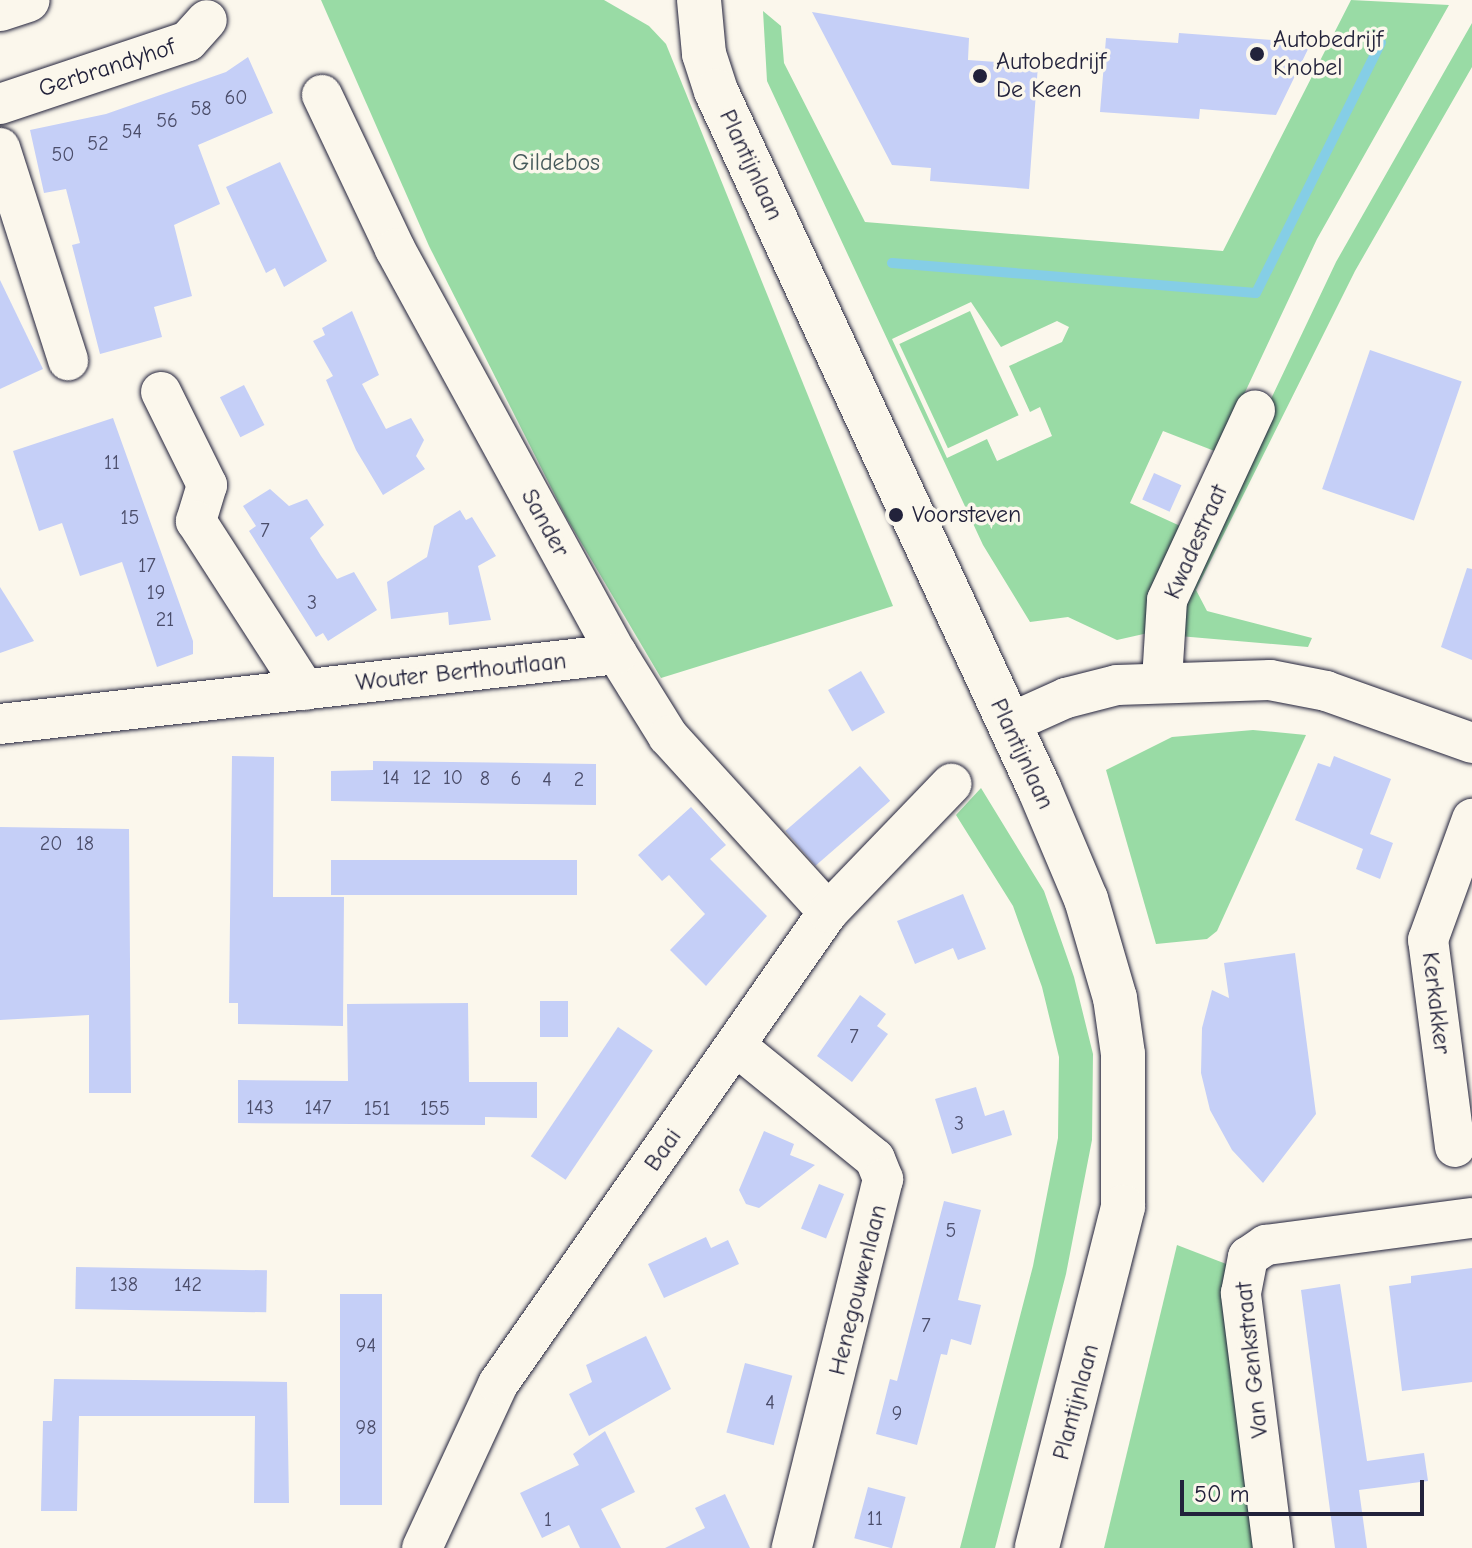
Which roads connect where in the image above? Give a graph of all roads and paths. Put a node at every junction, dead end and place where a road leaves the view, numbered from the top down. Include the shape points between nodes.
1 (28, 0) edge
2 (699, 0) edge
3 (0, 9) edge
4 (207, 20) dead end
5 (322, 95) dead end
6 (0, 104) edge
7 (0, 148) edge
8 (68, 360) dead end
9 (161, 392) dead end
10 (1255, 410) dead end
11 (617, 654) junction
12 (1162, 680) junction
13 (305, 690) junction
14 (0, 724) edge
15 (1008, 724) junction
16 (1472, 743) edge
17 (951, 784) dead end
18 (1472, 819) edge
19 (828, 912) junction
20 (736, 1046) junction
21 (1455, 1147) dead end
22 (1472, 1218) edge
23 (422, 1548) edge
24 (792, 1548) edge
25 (1037, 1548) edge
26 (1273, 1548) edge

1 - 3 main road
2 - 15 main road, Plantijnlaan via 704,54 716,91
4 - 6 street, Gerbrandyhof via 188,41
5 - 11 street, Sander via 395,249
7 - 8 street
9 - 13 street via 207,485 196,521
10 - 12 street, Kwadestraat via 1167,600
11 - 13 street, Wouter Berthoutlaan
11 - 19 street, Sander via 668,736
12 - 15 street via 1080,694
12 - 16 street via 1270,680 1326,691
13 - 14 street, Wouter Berthoutlaan
15 - 25 main road, Plantijnlaan via 1097,931 1123,1054 1126,1158 1118,1239
17 - 19 street, Baai
18 - 21 street, Kerkakker via 1428,940
19 - 20 street, Baai
20 - 23 street, Baai via 498,1384
20 - 24 street, Henegouwenlaan via 875,1159 883,1179
22 - 26 street, Van Genkstraat via 1266,1245 1248,1257 1241,1293

